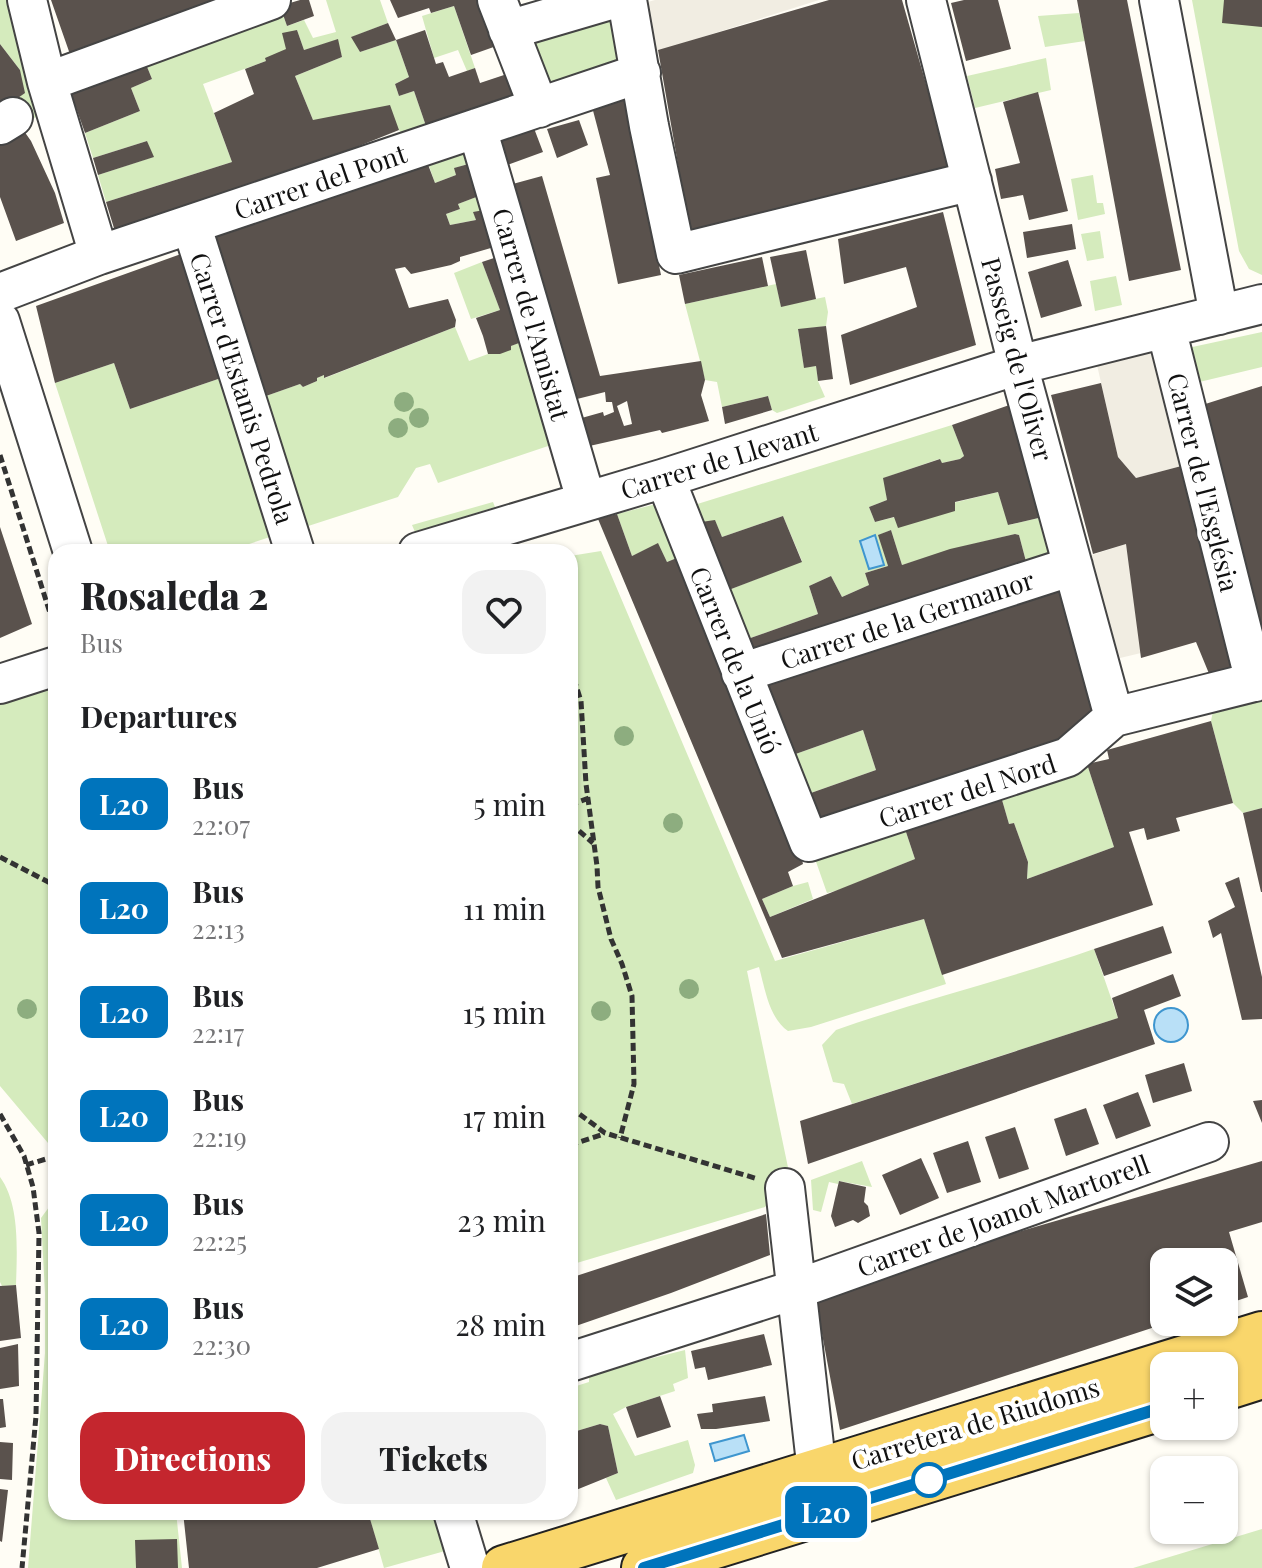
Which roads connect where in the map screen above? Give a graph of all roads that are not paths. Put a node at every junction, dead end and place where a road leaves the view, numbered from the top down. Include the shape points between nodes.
1 (27, 0) edge
2 (271, 0) edge
3 (610, 0) edge
4 (627, 0) edge
5 (926, 0) edge
6 (1159, 0) edge
7 (502, 15) edge
8 (641, 73) junction
9 (47, 82) junction
10 (539, 108) junction
11 (477, 128) junction
12 (972, 181) junction
13 (191, 224) junction
14 (99, 255) junction
15 (0, 293) edge
16 (1262, 304) edge
17 (1219, 315) junction
18 (0, 321) edge
19 (1166, 328) junction
20 (1018, 365) junction
21 (665, 478) junction
22 (586, 500) junction
23 (70, 544) edge
24 (292, 544) edge
25 (444, 544) edge
26 (1073, 566) junction
27 (48, 669) edge
28 (741, 673) junction
29 (1258, 681) edge
30 (0, 684) edge
31 (1114, 717) junction
32 (809, 842) joint
33 (1209, 1142) dead end
34 (785, 1188) road end
35 (797, 1289) junction
36 (1262, 1334) edge
37 (578, 1359) edge
38 (1262, 1376) edge
39 (1238, 1384) edge
40 (1150, 1411) edge
41 (817, 1472) junction
42 (455, 1520) edge
43 (470, 1568) edge
44 (504, 1568) edge
45 (644, 1568) edge

1 - 9 street
2 - 9 street
3 - 7 street
4 - 8 street
5 - 12 street, Passeig de l'Oliver
6 - 17 street
7 - 10 street
8 - 10 street, Carrer del Pont
8 - 12 street via 676,254
9 - 14 street
10 - 11 street, Carrer del Pont
11 - 13 street, Carrer del Pont
11 - 22 street, Carrer de l'Amistat
12 - 20 street, Passeig de l'Oliver
13 - 14 street, Carrer del Pont
13 - 24 street, Carrer d'Estanis Pedrola
14 - 15 street, Carrer del Pont
16 - 17 street, Carrer de Llevant
17 - 19 street, Carrer de Llevant
18 - 23 street
19 - 20 street, Carrer de Llevant
19 - 29 street, Carrer de l'Església
20 - 21 street, Carrer de Llevant
20 - 26 street, Passeig de l'Oliver
21 - 22 street, Carrer de Llevant
21 - 28 street, Carrer de la Unió
22 - 25 street, Carrer de Llevant
26 - 28 street, Carrer de la Germanor
26 - 31 street, Passeig de l'Oliver
27 - 30 street
28 - 32 street, Carrer de la Unió
29 - 31 street
31 - 32 street, Carrer del Nord via 1068,757
33 - 35 street, Carrer de Joanot Martorell
34 - 35 street
35 - 37 street, Carrer de Joanot Martorell
35 - 41 street
36 - 41 main road, Carretera de Riudoms
38 - 39 main road
40 - 45 main road, Carretera de Riudoms
41 - 44 main road, Carretera de Riudoms
42 - 43 street

